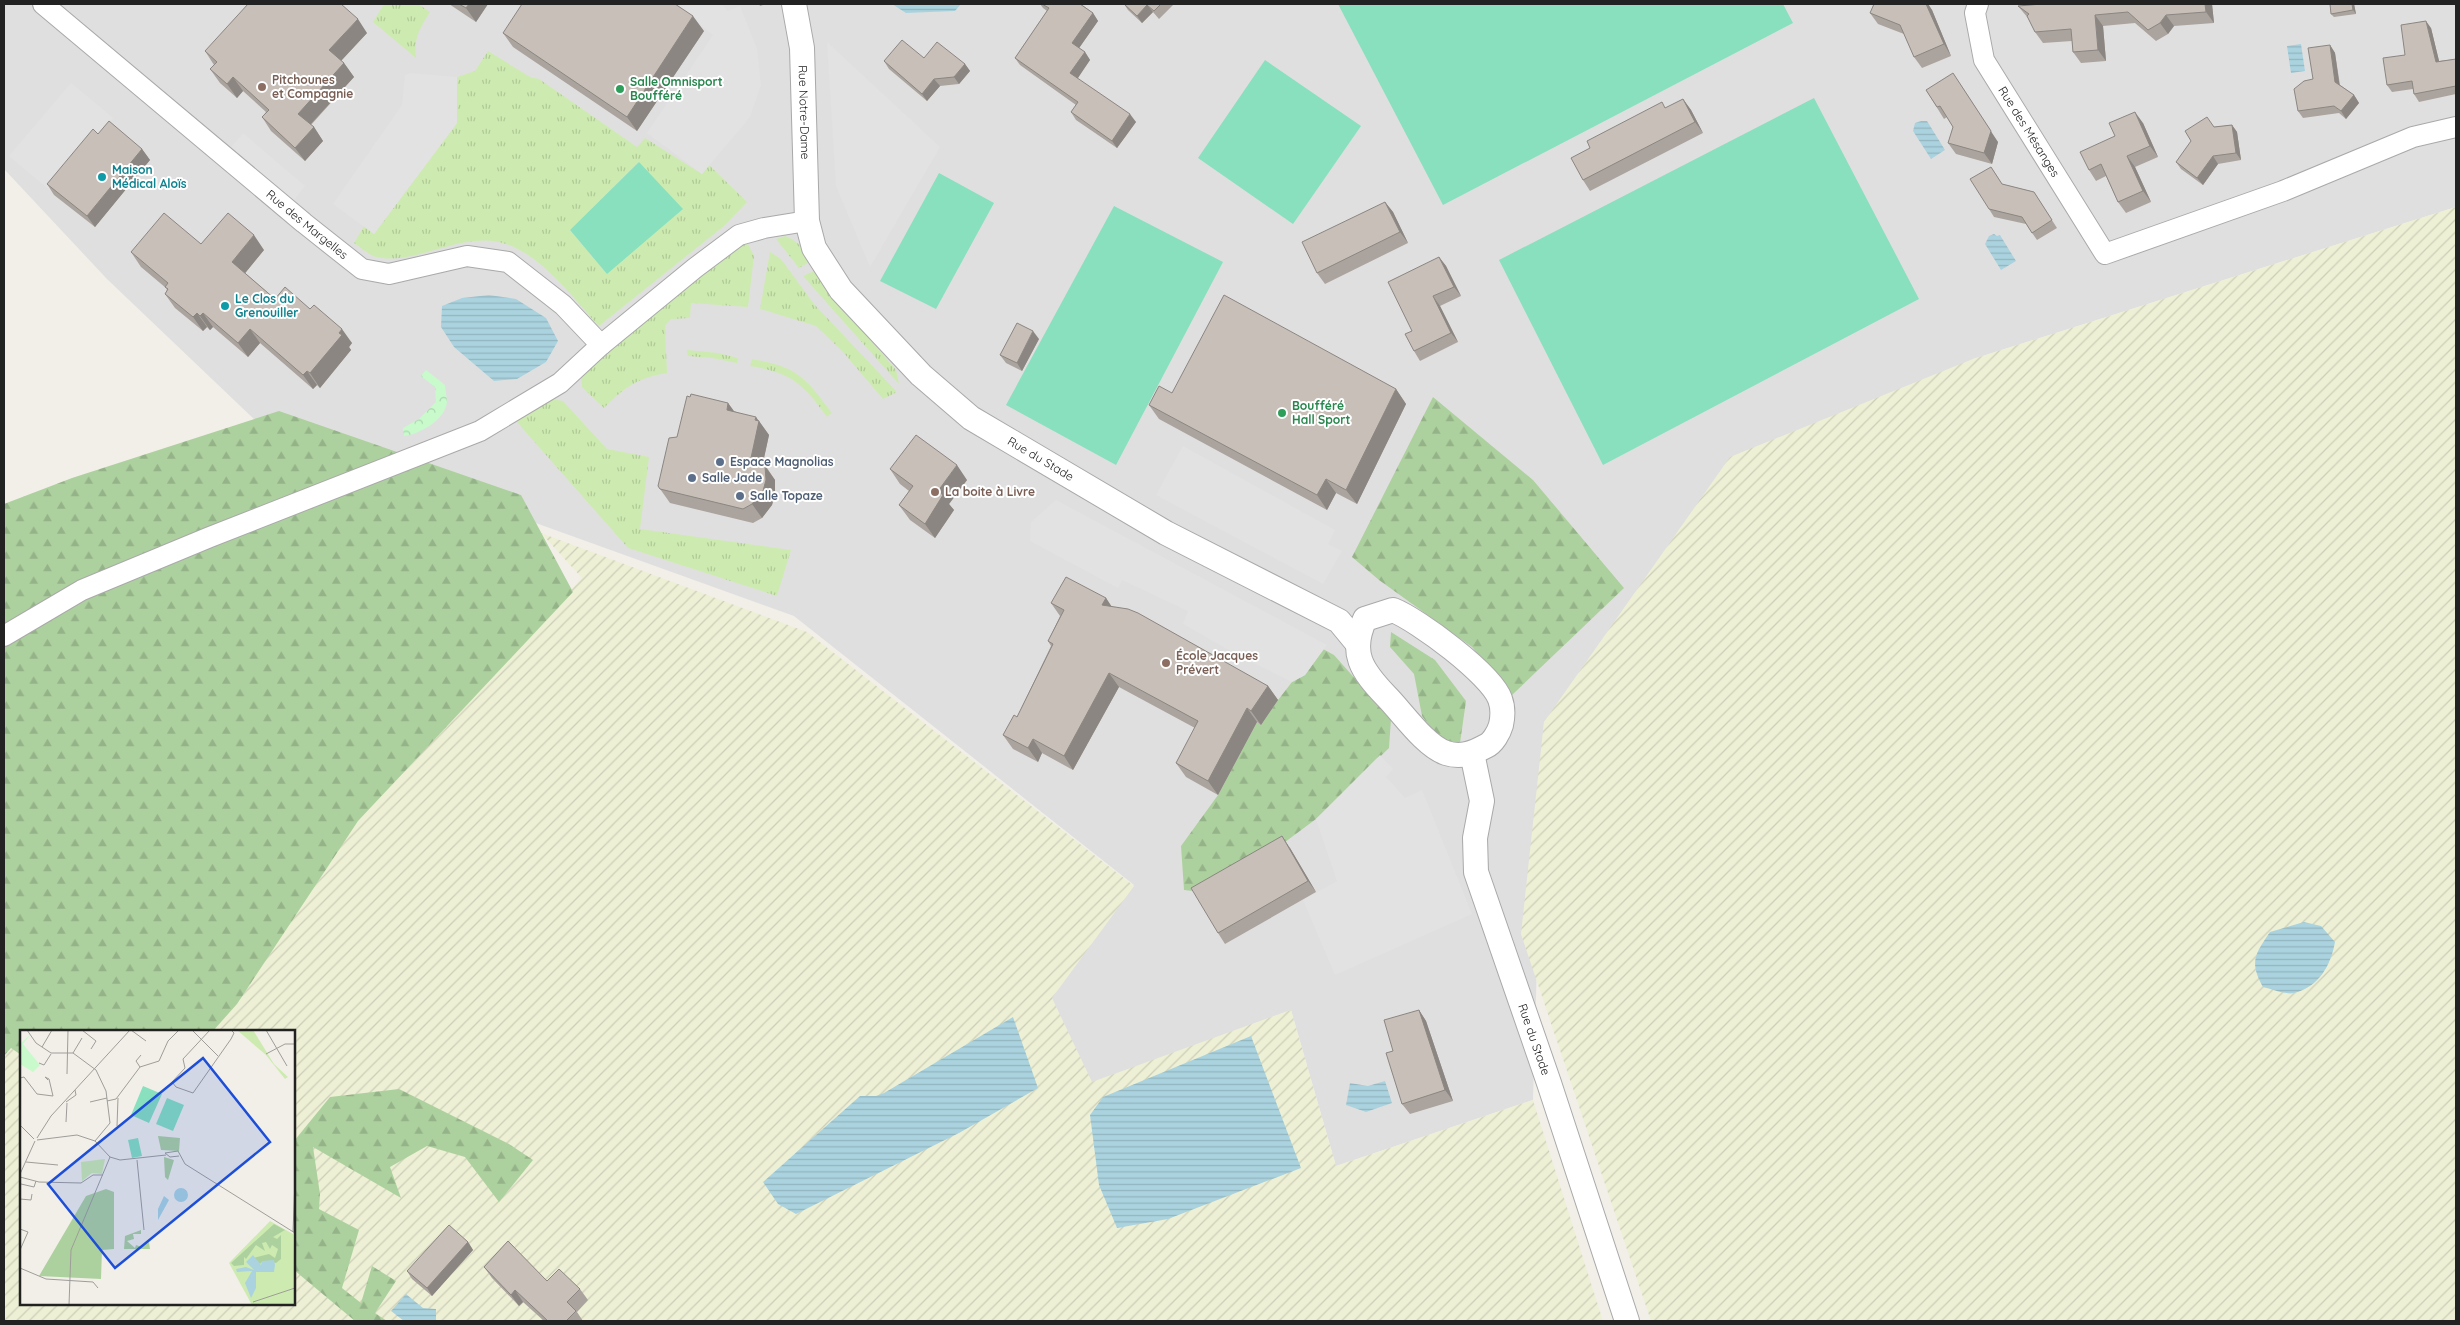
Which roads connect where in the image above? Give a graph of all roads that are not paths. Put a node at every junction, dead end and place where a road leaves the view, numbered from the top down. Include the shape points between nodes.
1 (43, 4) edge
2 (794, 4) edge
3 (1978, 4) edge
4 (2456, 127) edge
5 (807, 221) junction
6 (601, 345) junction
7 (1366, 619) junction
8 (1340, 621) junction
9 (4, 636) edge
10 (1358, 644) junction
11 (1472, 753) junction
12 (1627, 1321) edge

1 - 6 street, Rue des Margelles via 362,269 389,274 466,256 508,262 563,305
2 - 5 street, Rue Notre-Dame via 802,48
3 - 4 street, Rue des Mésanges via 1975,13 1984,60 2105,254 2283,191 2413,137
5 - 6 street via 739,235
5 - 8 street, Rue du Stade via 814,248 841,290 921,375 971,418 1166,533
6 - 9 street via 560,383 480,431 82,590
7 - 8 street
7 - 10 street
7 - 11 street via 1393,610 1410,617 1459,655 1500,698 1503,716 1499,731 1490,744
8 - 10 street, Rue du Stade
10 - 11 street via 1360,663 1429,742 1446,753
11 - 12 street, Rue du Stade via 1482,801 1475,838 1476,872

